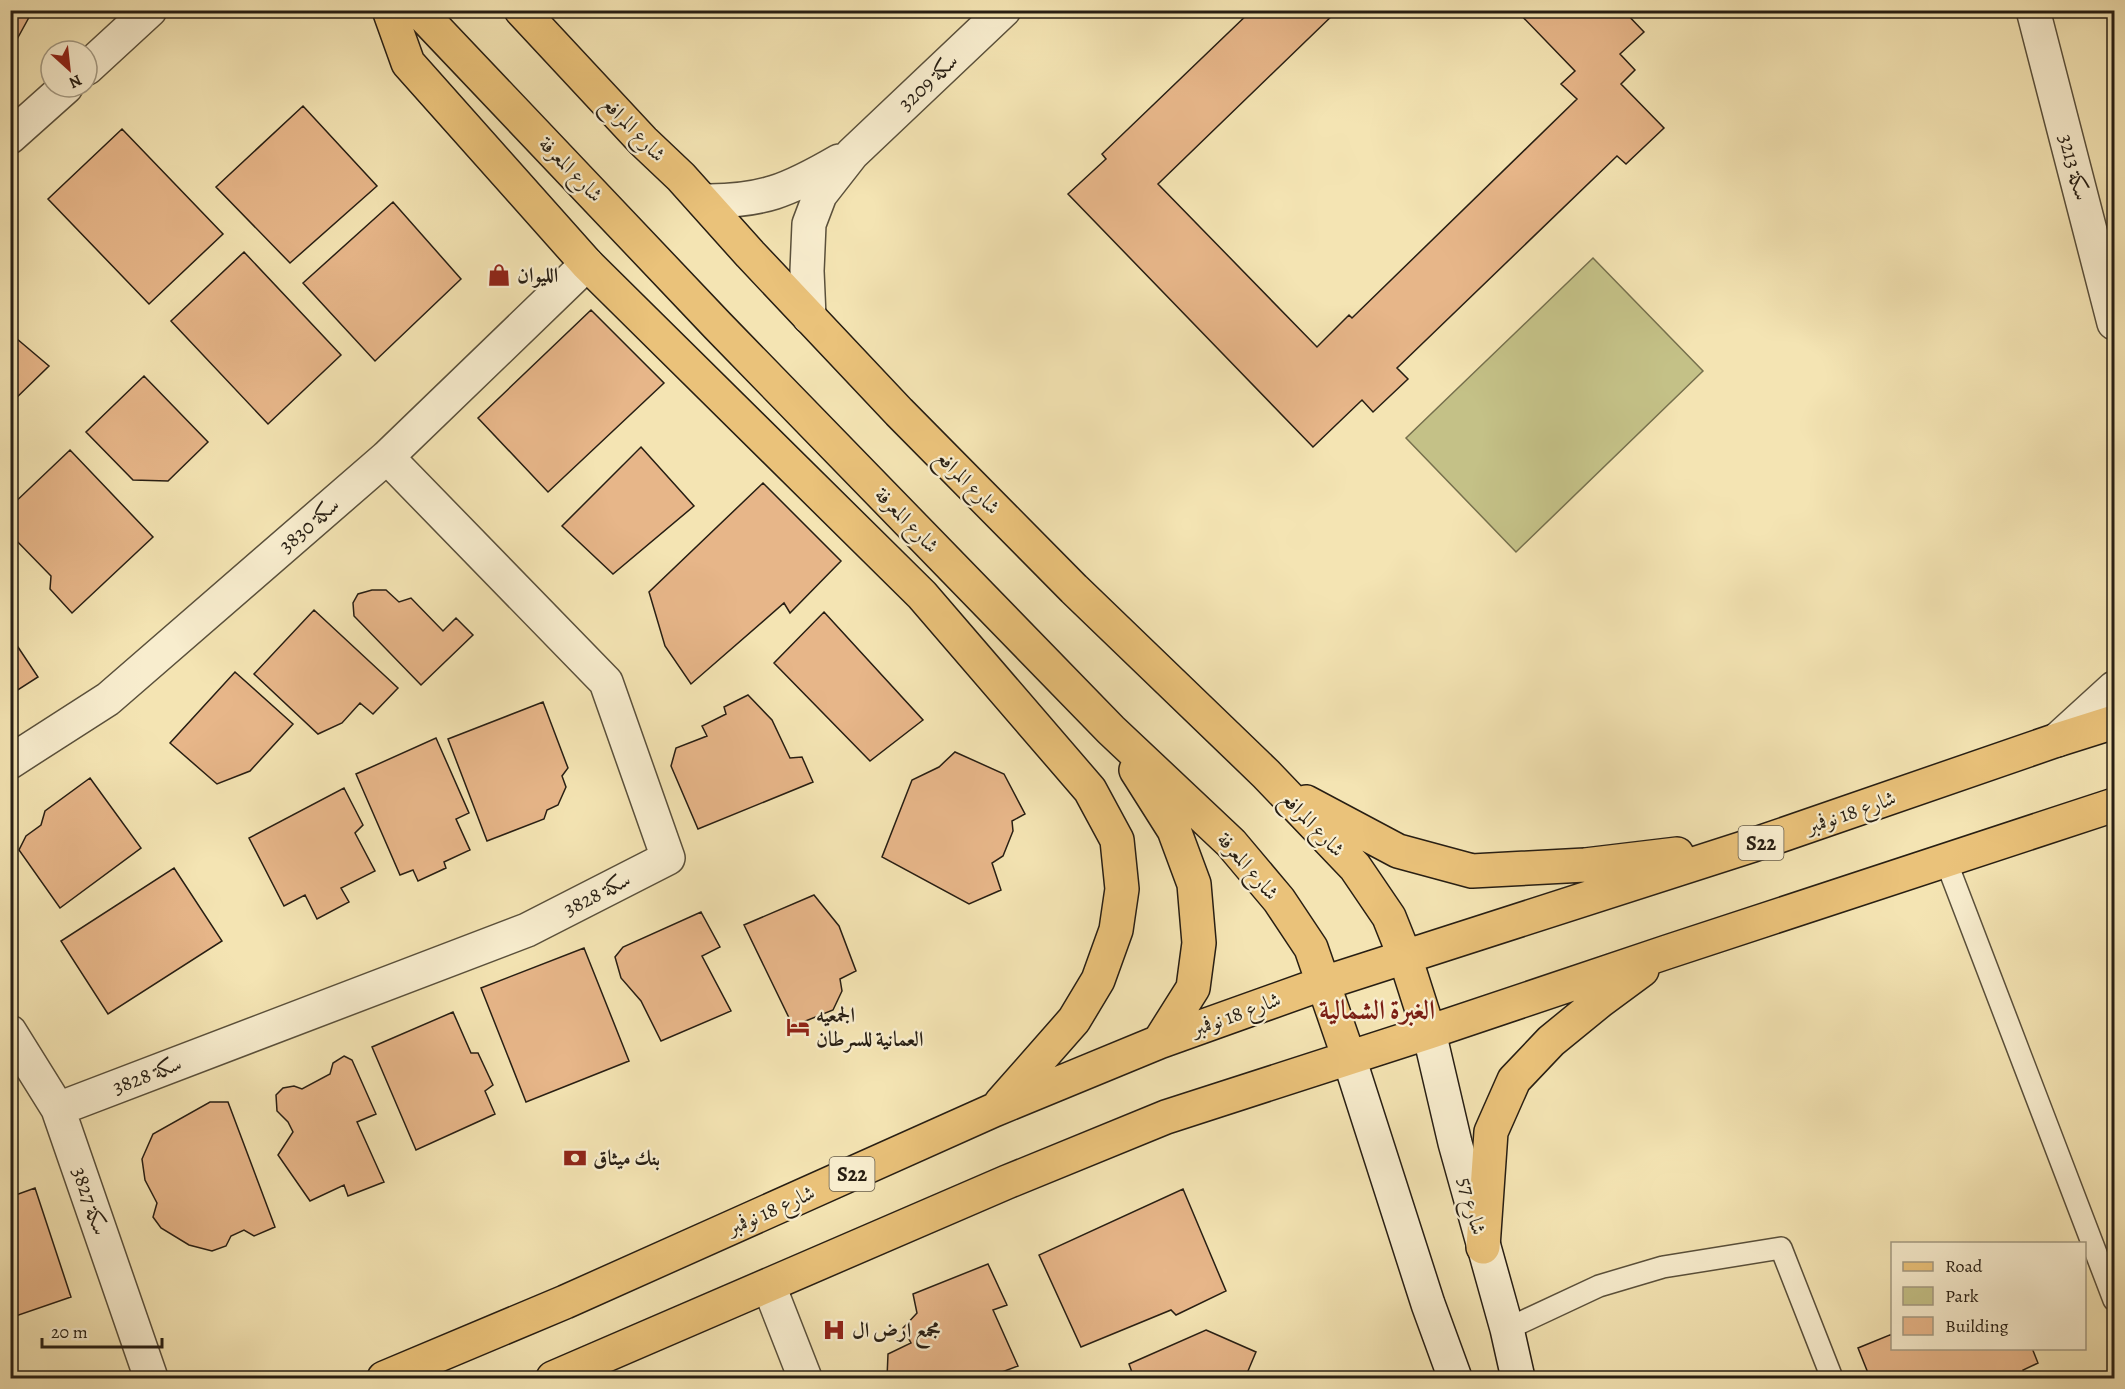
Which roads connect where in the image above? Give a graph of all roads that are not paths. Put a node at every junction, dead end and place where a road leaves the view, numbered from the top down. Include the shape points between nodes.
1 (150, 10) edge
2 (389, 10) edge
3 (418, 10) edge
4 (521, 10) edge
5 (1004, 10) edge
6 (2033, 10) edge
7 (99, 57) edge
8 (53, 99) edge
9 (10, 137) edge
10 (852, 154) junction
11 (703, 201) junction
12 (586, 264) junction
13 (809, 317) junction
14 (2115, 323) edge
15 (387, 457) junction
16 (2115, 688) edge
17 (2115, 722) edge
18 (1111, 730) junction
19 (2057, 740) junction
20 (10, 762) edge
21 (1266, 774) junction
22 (2115, 805) edge
23 (2073, 819) junction
24 (2115, 823) edge
25 (1753, 845) junction
26 (1946, 861) junction
27 (1667, 952) junction
28 (1405, 957) junction
29 (1324, 983) junction
30 (10, 1032) edge
31 (1430, 1032) junction
32 (1159, 1042) junction
33 (1349, 1058) junction
34 (58, 1109) junction
35 (994, 1110) junction
36 (1483, 1246) junction
37 (769, 1286) junction
38 (2115, 1300) edge
39 (1507, 1329) junction
40 (151, 1378) edge
41 (384, 1378) edge
42 (553, 1378) edge
43 (805, 1378) edge
44 (1455, 1378) edge
45 (1518, 1378) edge
46 (1832, 1378) edge

1 - 7 street
2 - 12 main road via 408,63
3 - 18 main road, شارع المعرفة
4 - 11 main road, شارع المرافع
5 - 10 street, سكة 3209
6 - 14 street, سكة 3213
8 - 9 street
10 - 11 street, سكة 3209 via 800,184 764,196 729,202
10 - 13 street, سكة 3209 via 820,195 809,224
11 - 13 main road, شارع المرافع
12 - 15 street, سكة 3830
12 - 35 main road via 922,595 1090,790 1117,840 1122,889 1116,930 1098,980 1074,1020
13 - 21 main road, شارع المرافع via 1065,581
15 - 20 street, سكة 3830 via 108,699
15 - 34 street, سكة 3828 via 606,682 668,858 527,930
16 - 19 street
17 - 19 main road, شارع 18 نوفمبر / S22
18 - 29 main road, شارع المعرفة via 1231,843 1311,948
18 - 32 main road via 1174,830 1194,884 1199,943 1193,988
19 - 25 main road, شارع 18 نوفمبر / S22
21 - 25 main road via 1312,806 1398,851 1472,871 1585,865
21 - 28 main road, شارع المرافع via 1355,867 1389,917
22 - 23 main road
23 - 24 lane
23 - 26 main road
25 - 28 main road, شارع 18 نوفمبر / S22
26 - 27 main road
26 - 38 lane
27 - 31 main road
27 - 36 main road via 1551,1041 1515,1080 1491,1132
28 - 29 main road, شارع 18 نوفمبر / S22
28 - 31 main road
29 - 32 main road, شارع 18 نوفمبر / S22
29 - 33 main road, شارع المعرفة
30 - 34 street, سكة 3827
31 - 33 main road
31 - 36 street, شارع 57
32 - 35 main road, شارع 18 نوفمبر / S22
33 - 37 main road via 1166,1117
33 - 44 street
34 - 40 street, سكة 3827
35 - 41 main road, شارع 18 نوفمبر / S22 via 576,1297
36 - 39 street, شارع 57
37 - 42 main road
37 - 43 street
39 - 45 street, شارع 57
39 - 46 lane via 1599,1286 1663,1267 1781,1248

